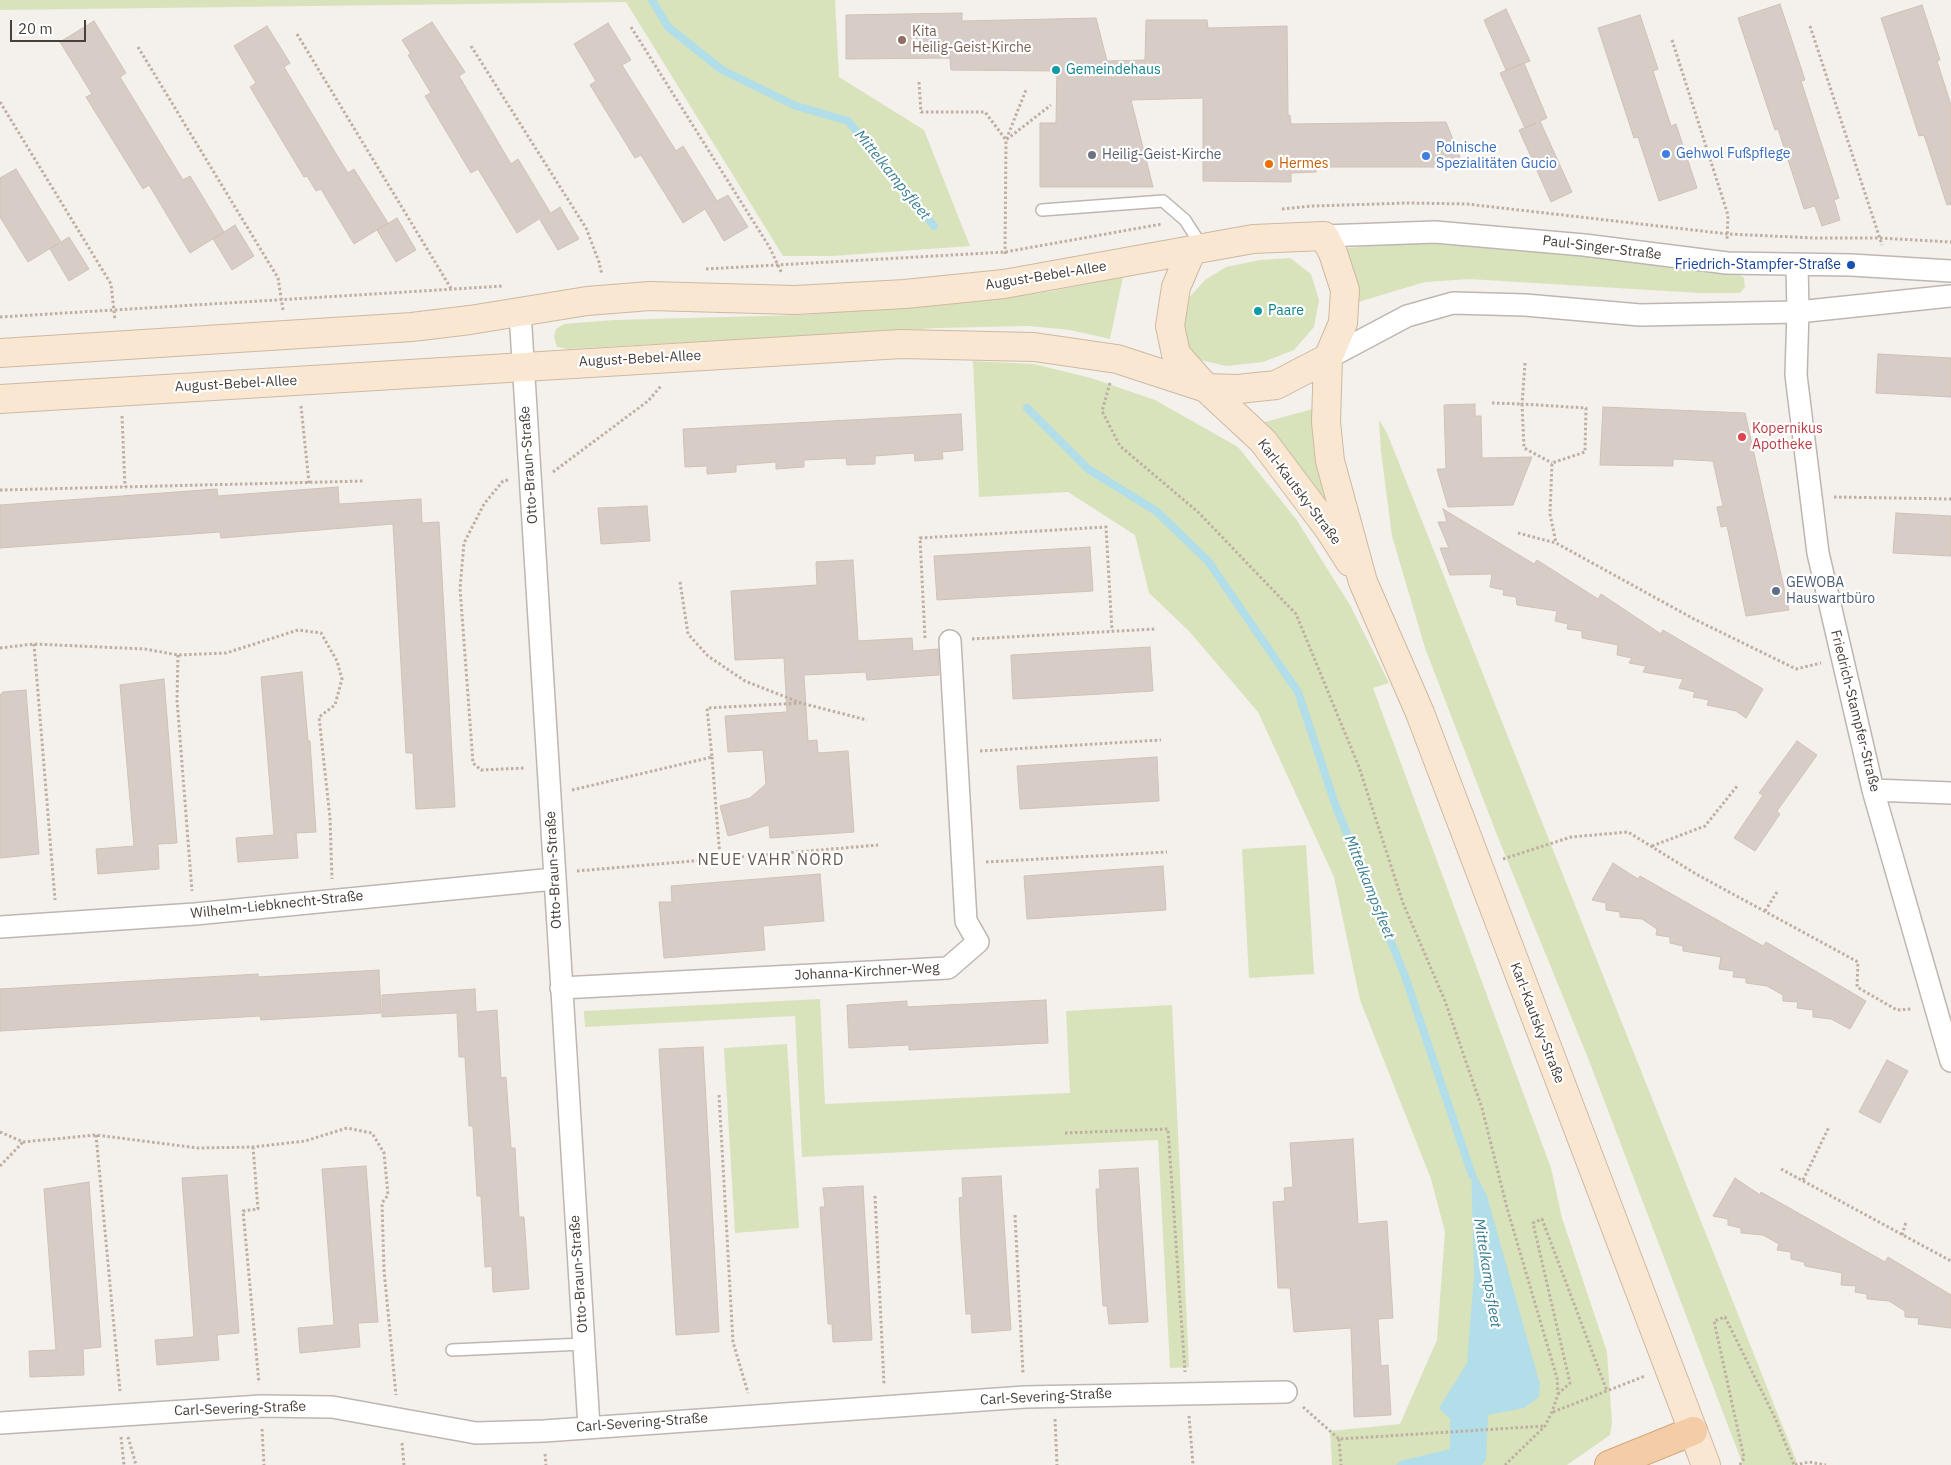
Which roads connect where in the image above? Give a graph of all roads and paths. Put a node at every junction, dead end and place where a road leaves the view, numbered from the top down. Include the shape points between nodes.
1 (1810, 26) dead end
2 (631, 27) dead end
3 (297, 34) dead end
4 (1672, 40) dead end
5 (472, 46) dead end
6 (138, 47) dead end
7 (919, 82) dead end
8 (1026, 90) dead end
9 (0, 102) edge
10 (1051, 105) dead end
11 (1006, 140) junction
12 (1042, 210) dead end
13 (1273, 210) dead end
14 (1184, 220) junction
15 (1728, 234) junction
16 (1324, 236) junction
17 (1879, 238) junction
18 (1253, 239) joint
19 (1951, 242) edge
20 (1197, 250) junction
21 (1005, 252) junction
22 (777, 263) junction
23 (1727, 263) junction
24 (1797, 264) junction
25 (1888, 267) junction
26 (699, 269) dead end
27 (1951, 271) edge
28 (612, 276) dead end
29 (602, 277) junction
30 (593, 278) dead end
31 (1004, 284) junction
32 (508, 285) dead end
33 (452, 290) junction
34 (1951, 296) edge
35 (281, 300) junction
36 (795, 300) junction
37 (114, 311) junction
38 (520, 312) junction
39 (1798, 312) junction
40 (0, 317) edge
41 (470, 320) junction
42 (287, 335) junction
43 (118, 345) junction
44 (0, 353) edge
45 (688, 356) junction
46 (1328, 358) junction
47 (1118, 359) junction
48 (1525, 363) dead end
49 (522, 366) junction
50 (299, 380) junction
51 (1206, 388) junction
52 (121, 391) junction
53 (0, 399) edge
54 (1492, 403) dead end
55 (1522, 404) junction
56 (1552, 463) junction
57 (530, 478) junction
58 (364, 481) dead end
59 (308, 484) junction
60 (126, 487) junction
61 (0, 490) edge
62 (1811, 496) junction
63 (1951, 498) edge
64 (1518, 533) dead end
65 (1556, 543) junction
66 (680, 582) dead end
67 (1363, 582) junction
68 (1155, 629) dead end
69 (1112, 631) junction
70 (950, 641) junction
71 (34, 644) junction
72 (0, 648) edge
73 (178, 655) junction
74 (1841, 659) junction
75 (801, 703) junction
76 (866, 720) dead end
77 (1160, 740) dead end
78 (956, 753) junction
79 (712, 758) junction
80 (548, 766) junction
81 (1738, 785) dead end
82 (1873, 790) junction
83 (1951, 793) edge
84 (550, 795) junction
85 (878, 845) dead end
86 (1652, 846) junction
87 (1167, 852) dead end
88 (720, 858) junction
89 (963, 863) junction
90 (1478, 867) junction
91 (554, 879) junction
92 (1777, 892) dead end
93 (333, 900) junction
94 (1765, 911) junction
95 (195, 914) junction
96 (57, 923) junction
97 (0, 927) edge
98 (561, 988) junction
99 (1935, 1006) junction
100 (1951, 1060) edge
101 (719, 1095) dead end
102 (1829, 1127) dead end
103 (0, 1132) edge
104 (1065, 1133) dead end
105 (96, 1135) junction
106 (23, 1142) junction
107 (253, 1147) junction
108 (0, 1166) edge
109 (1781, 1169) dead end
110 (1803, 1180) junction
111 (875, 1196) dead end
112 (1015, 1215) dead end
113 (1906, 1222) dead end
114 (1902, 1235) junction
115 (1951, 1261) edge
116 (583, 1344) junction
117 (452, 1350) dead end
118 (1668, 1368) junction
119 (1606, 1391) junction
120 (1187, 1392) junction
121 (1286, 1392) joint
122 (1558, 1394) junction
123 (1053, 1396) junction
124 (1025, 1397) junction
125 (261, 1406) junction
126 (885, 1407) junction
127 (1552, 1412) junction
128 (122, 1414) junction
129 (754, 1415) junction
130 (398, 1420) junction
131 (0, 1424) edge
132 (1545, 1426) junction
133 (589, 1427) junction
134 (1693, 1431) junction
135 (1339, 1438) junction
136 (264, 1465) edge
137 (1057, 1465) edge
138 (1193, 1465) edge
139 (1341, 1465) edge
140 (1506, 1465) edge
141 (1609, 1465) edge
142 (1706, 1465) edge
143 (1740, 1465) edge
144 (1794, 1465) edge
145 (1826, 1465) edge

1 - 17 path
2 - 22 path
3 - 33 path
4 - 15 path via 1728,214
5 - 29 path via 586,228
6 - 35 path via 278,278
7 - 11 path via 921,112 985,112
8 - 11 path
9 - 37 path via 111,284
10 - 11 path
11 - 21 path
12 - 14 lane via 1163,201
13 - 15 path via 1351,204 1467,204
14 - 20 lane
14 - 21 path
15 - 17 path
15 - 23 path
16 - 18 street, Paul-Singer-Straße
16 - 23 street, Paul-Singer-Straße via 1435,232 1574,244
16 - 46 street, Karl-Kautsky-Straße via 1345,290 1343,322
17 - 19 path
17 - 25 path
18 - 20 street, August-Bebel-Allee
20 - 31 street, August-Bebel-Allee
20 - 51 street, Karl-Kautsky-Straße via 1176,287 1170,326 1176,354
21 - 22 path
21 - 31 path
22 - 26 path
22 - 36 path
23 - 24 street, Paul-Singer-Straße
24 - 25 street, Paul-Singer-Straße
24 - 39 street, Friedrich-Stampfer-Straße
25 - 27 street, Paul-Singer-Straße
28 - 29 path
29 - 30 path
31 - 36 street, August-Bebel-Allee
32 - 33 path
33 - 35 path
33 - 41 path
34 - 39 street
35 - 37 path
35 - 42 path
36 - 38 street, August-Bebel-Allee via 650,296 586,301
37 - 40 path
37 - 43 path
38 - 41 street, August-Bebel-Allee
38 - 49 street, Otto-Braun-Straße
39 - 46 street via 1640,315 1525,305 1453,303 1407,316
39 - 62 street, Friedrich-Stampfer-Straße via 1796,376
41 - 42 street, August-Bebel-Allee
42 - 43 street, August-Bebel-Allee
43 - 44 street, August-Bebel-Allee
45 - 47 street, August-Bebel-Allee via 901,344 1034,348
45 - 49 street, August-Bebel-Allee
45 - 57 path via 648,401 618,425 557,471
46 - 51 street, August-Bebel-Allee via 1276,385
46 - 67 street, Karl-Kautsky-Straße via 1326,422 1330,461
47 - 51 street, August-Bebel-Allee
47 - 122 path via 1102,411 1120,446 1198,512 1296,614 1360,767 1403,903 1445,1001 1482,1108 1507,1208 1557,1378
48 - 55 path
49 - 50 street, August-Bebel-Allee
49 - 57 street, Otto-Braun-Straße
50 - 52 street, August-Bebel-Allee
50 - 59 path
51 - 67 street, Karl-Kautsky-Straße via 1262,441 1329,529
52 - 53 street, August-Bebel-Allee
52 - 60 path
54 - 55 path
55 - 56 path via 1524,448
55 - 56 path via 1586,408 1585,452
56 - 65 path via 1550,514
57 - 80 street, Otto-Braun-Straße
57 - 80 path via 503,481 484,504 464,543 460,588 473,763 481,770
58 - 59 path
59 - 60 path
60 - 61 path
62 - 63 path
62 - 74 street, Friedrich-Stampfer-Straße via 1818,553
64 - 65 path
65 - 74 path via 1694,619 1796,668
66 - 75 path via 688,634 708,656 745,681
67 - 90 street, Karl-Kautsky-Straße via 1420,713
68 - 69 path
69 - 70 path
69 - 70 path via 1106,527 920,538 926,642
70 - 78 street, Johanna-Kirchner-Weg
71 - 72 path
71 - 73 path via 145,649
71 - 96 path
73 - 93 path via 226,653 298,630 320,632 337,661 342,679 335,705 319,717 330,818
73 - 95 path via 177,710 188,868
74 - 82 street, Friedrich-Stampfer-Straße
75 - 76 path
75 - 79 path via 707,708
77 - 78 path
78 - 89 street, Johanna-Kirchner-Weg
79 - 84 path
79 - 88 path
80 - 84 street, Otto-Braun-Straße
81 - 86 path via 1705,826
82 - 83 street
82 - 99 street, Friedrich-Stampfer-Straße
84 - 91 street, Otto-Braun-Straße
85 - 88 path
86 - 90 path via 1628,832 1571,837
86 - 94 path
87 - 89 path
88 - 91 path via 580,870
89 - 98 street, Johanna-Kirchner-Weg via 966,921 978,942 948,968
90 - 118 street, Karl-Kautsky-Straße
91 - 93 street, Wilhelm-Liebknecht-Straße
91 - 98 street, Otto-Braun-Straße
92 - 94 path
93 - 95 street, Wilhelm-Liebknecht-Straße
94 - 99 path via 1858,962 1857,987 1896,1010
95 - 96 street, Wilhelm-Liebknecht-Straße
96 - 97 street, Wilhelm-Liebknecht-Straße
98 - 116 street, Otto-Braun-Straße
99 - 100 street, Friedrich-Stampfer-Straße
101 - 129 path via 733,1342
102 - 110 path
103 - 106 path
104 - 120 path via 1168,1129
105 - 106 path
105 - 107 path via 198,1148
105 - 128 path
106 - 108 path
107 - 125 path via 258,1209 243,1211
107 - 130 path via 305,1141 347,1128 372,1133 384,1153 388,1195 382,1203 384,1270
109 - 110 path
110 - 114 path
111 - 126 path
112 - 124 path
113 - 114 path
114 - 115 path
116 - 117 lane
116 - 133 street, Otto-Braun-Straße
118 - 119 path
118 - 134 street, Karl-Kautsky-Straße
119 - 122 path via 1542,1219 1533,1222 1570,1383
119 - 127 path
120 - 121 street, Carl-Severing-Straße
120 - 123 street, Carl-Severing-Straße
120 - 138 path
121 - 135 path
122 - 127 path
123 - 124 street, Carl-Severing-Straße
123 - 137 path
124 - 126 street, Carl-Severing-Straße
125 - 128 street, Carl-Severing-Straße
125 - 130 street, Carl-Severing-Straße via 332,1407
125 - 136 path
126 - 129 street, Carl-Severing-Straße
127 - 132 path
128 - 131 street, Carl-Severing-Straße
129 - 133 street, Carl-Severing-Straße
130 - 133 street, Carl-Severing-Straße via 476,1434
132 - 135 path
132 - 140 path
134 - 141 main road
134 - 142 street, Karl-Kautsky-Straße
135 - 139 path
143 - 144 path via 1744,1458 1714,1321 1725,1317 1776,1420
144 - 145 path via 1809,1462

